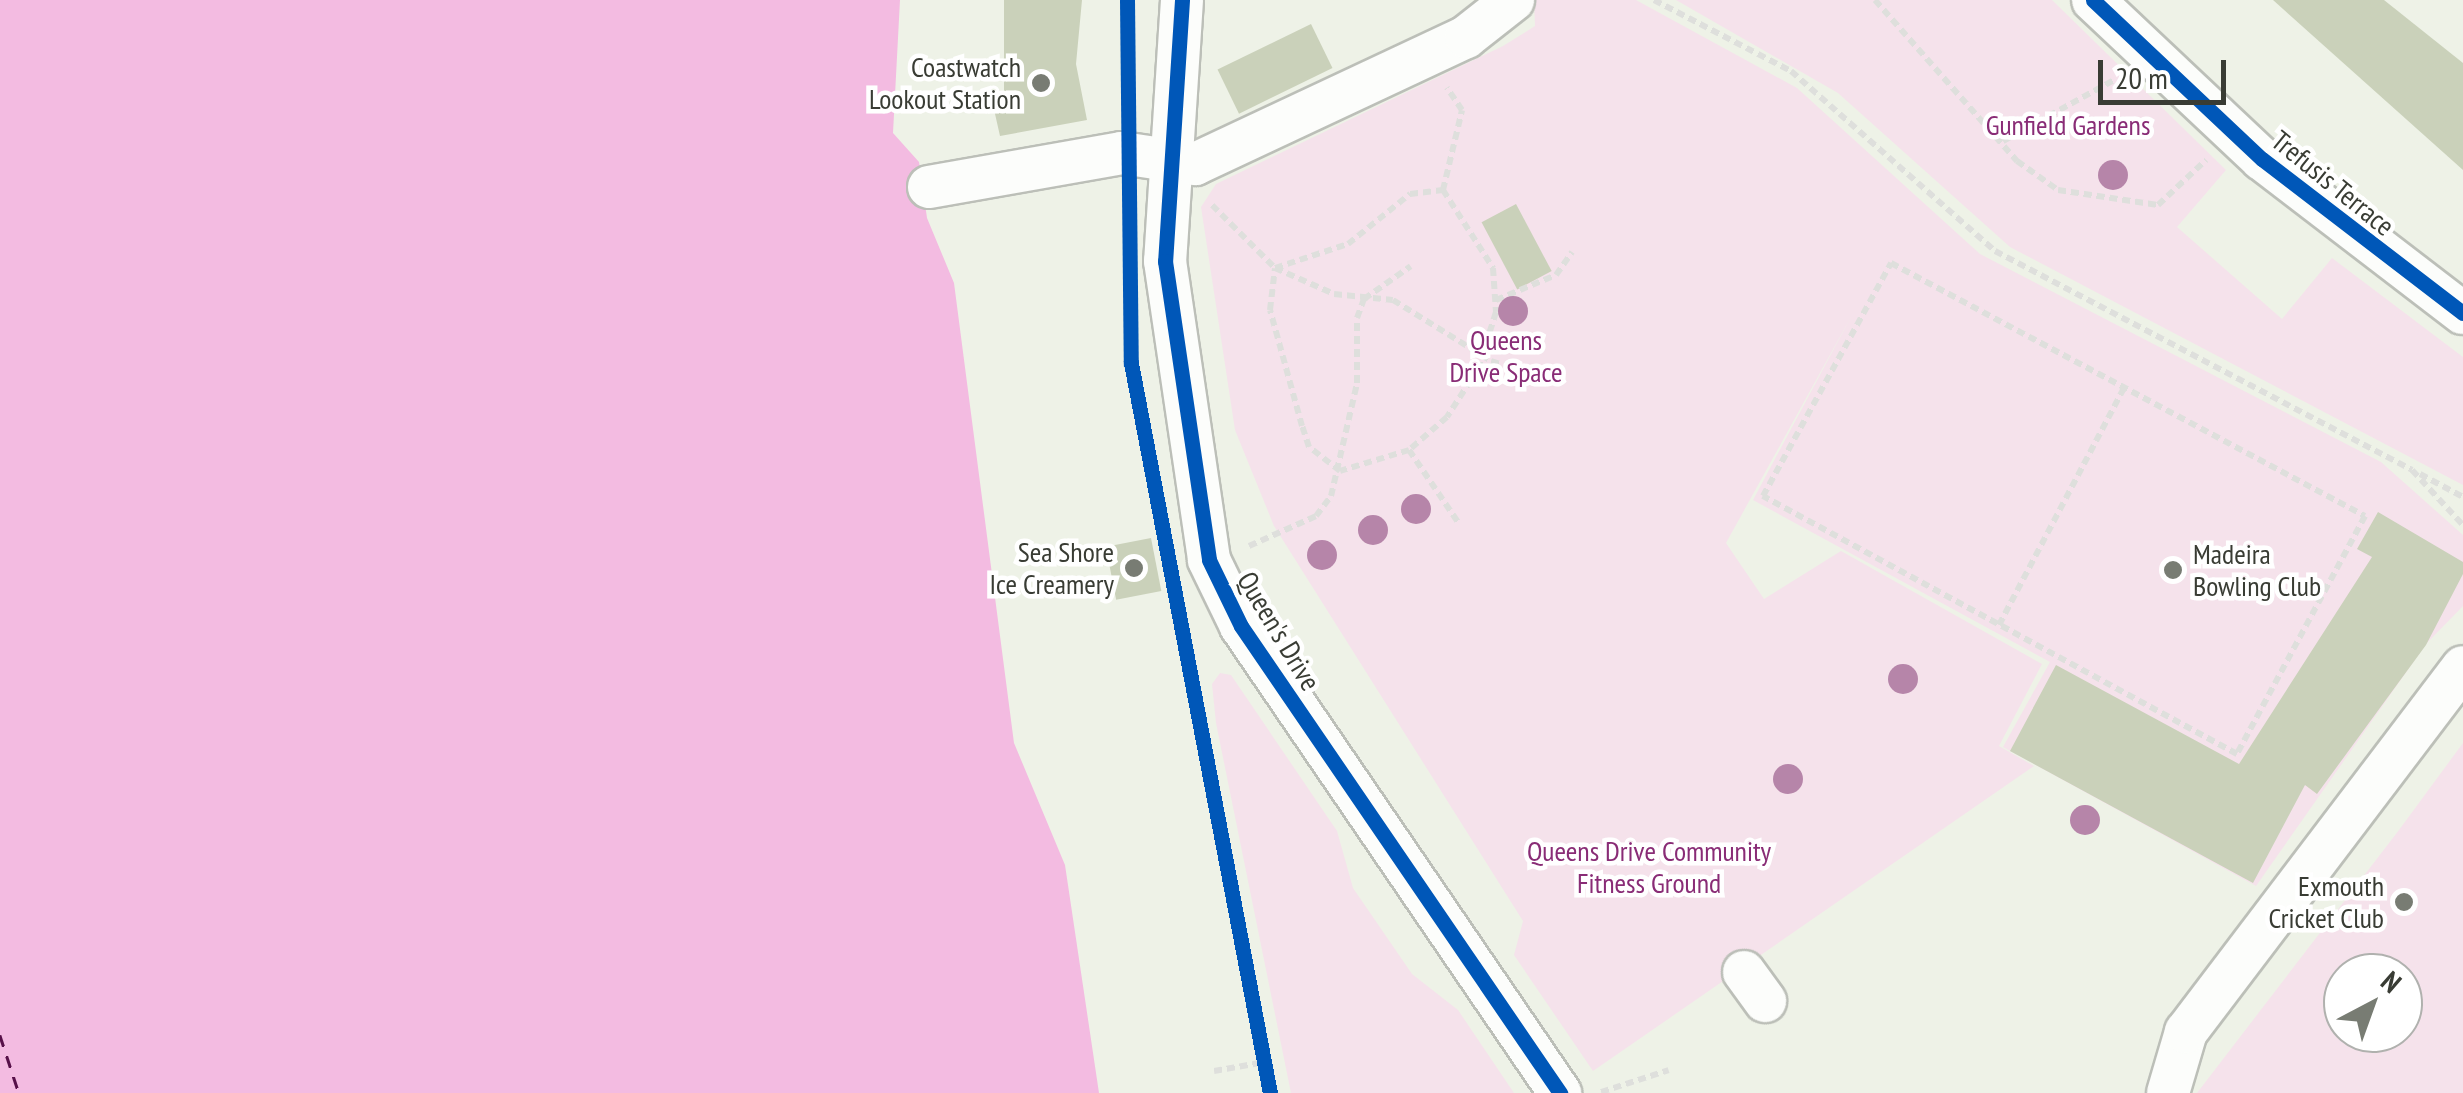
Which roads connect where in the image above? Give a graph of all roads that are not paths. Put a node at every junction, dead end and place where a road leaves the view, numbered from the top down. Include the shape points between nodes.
1 (1182, 0) edge
2 (1513, 0) edge
3 (2093, 0) edge
4 (1165, 163) junction
5 (930, 187) dead end
6 (2463, 313) edge
7 (2463, 668) edge
8 (1560, 1093) edge
9 (2168, 1093) edge

1 - 4 street, Queen's Drive
2 - 4 street via 1427,57 1194,164
3 - 6 street, Trefusis Terrace via 2232,130
4 - 5 street via 1122,152
4 - 8 street, Queen's Drive via 1165,261 1210,560 1251,641
7 - 9 street via 2186,1032

